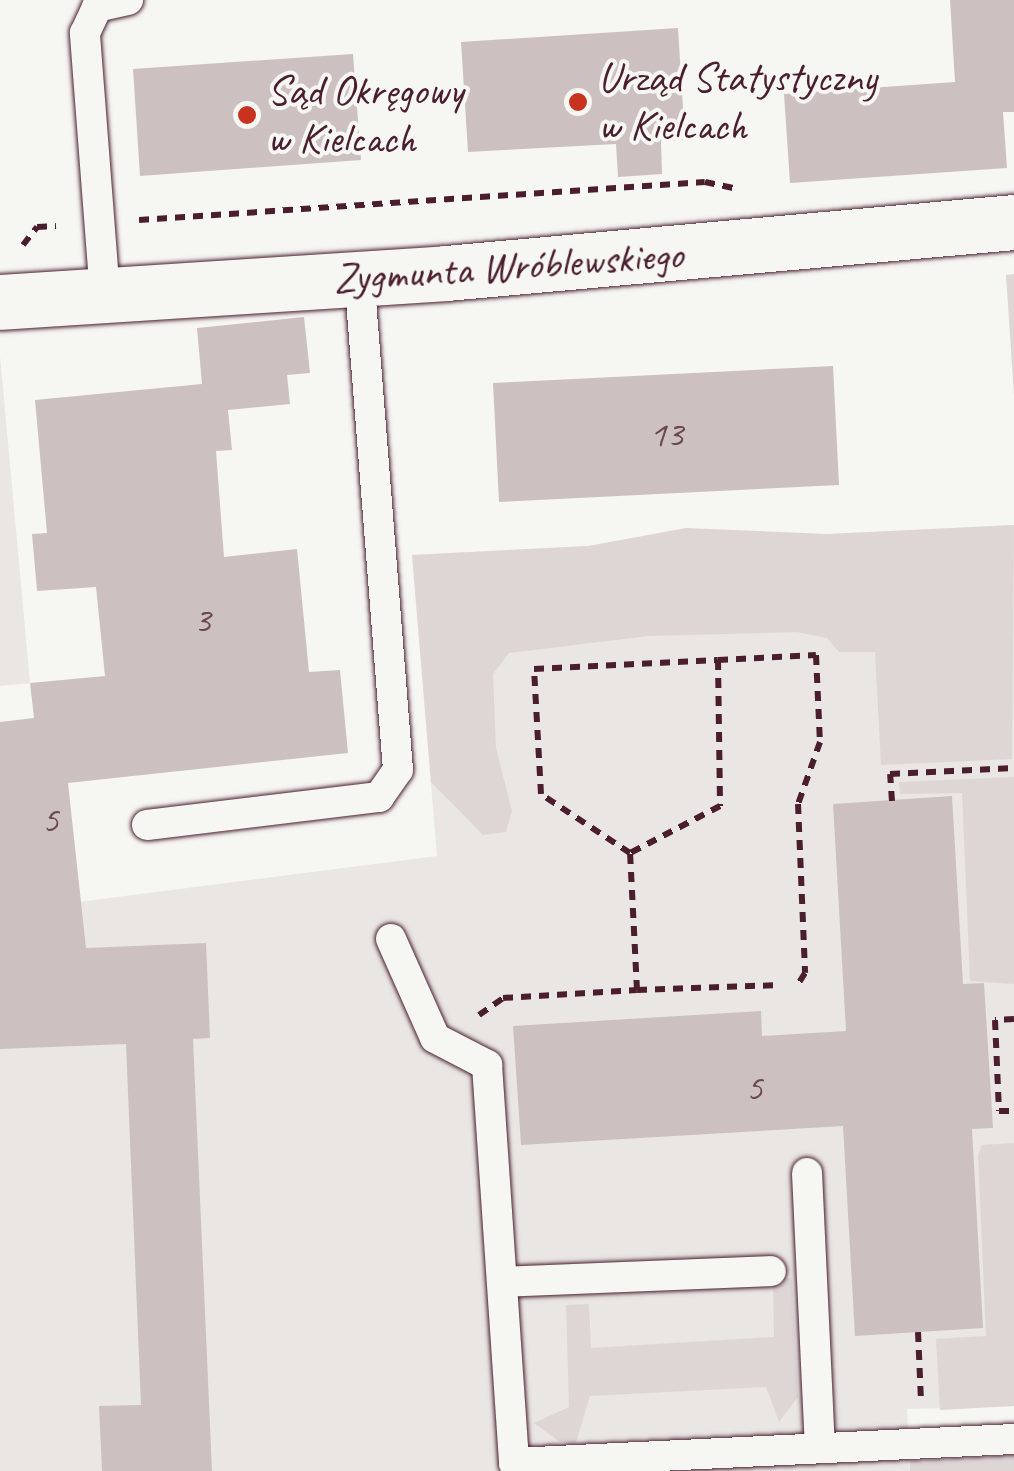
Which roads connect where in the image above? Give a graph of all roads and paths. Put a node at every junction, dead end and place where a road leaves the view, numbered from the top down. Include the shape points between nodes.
1 (128, 0) edge
2 (744, 190) dead end
3 (1014, 222) edge
4 (99, 223) junction
5 (20, 250) dead end
6 (359, 278) junction
7 (104, 295) junction
8 (0, 302) edge
9 (718, 660) junction
10 (1014, 768) edge
11 (892, 801) dead end
12 (147, 825) dead end
13 (630, 853) junction
14 (392, 940) dead end
15 (798, 984) dead end
16 (779, 985) dead end
17 (637, 990) junction
18 (1014, 1019) edge
19 (442, 1042) junction
20 (1014, 1110) edge
21 (807, 1174) dead end
22 (771, 1271) dead end
23 (502, 1282) junction
24 (918, 1332) dead end
25 (921, 1410) dead end
26 (1014, 1439) edge
27 (820, 1447) junction

1 - 4 lane via 97,7 85,34
2 - 4 path via 705,182
3 - 6 street, Zygmunta Wróblewskiego
4 - 5 path via 37,227
4 - 7 lane
6 - 7 street, Zygmunta Wróblewskiego
6 - 12 lane via 398,770 379,797
7 - 8 street, Zygmunta Wróblewskiego
9 - 13 path via 720,806
9 - 13 path via 534,669 541,794
9 - 15 path via 816,655 820,742 798,804 806,973
10 - 11 path via 890,774
13 - 17 path
14 - 19 lane
16 - 17 path
17 - 19 path via 502,998
18 - 20 path via 995,1020 992,1063 998,1112
19 - 23 lane via 487,1065
21 - 27 lane
22 - 23 lane
23 - 27 lane via 514,1463
24 - 25 path
26 - 27 lane

